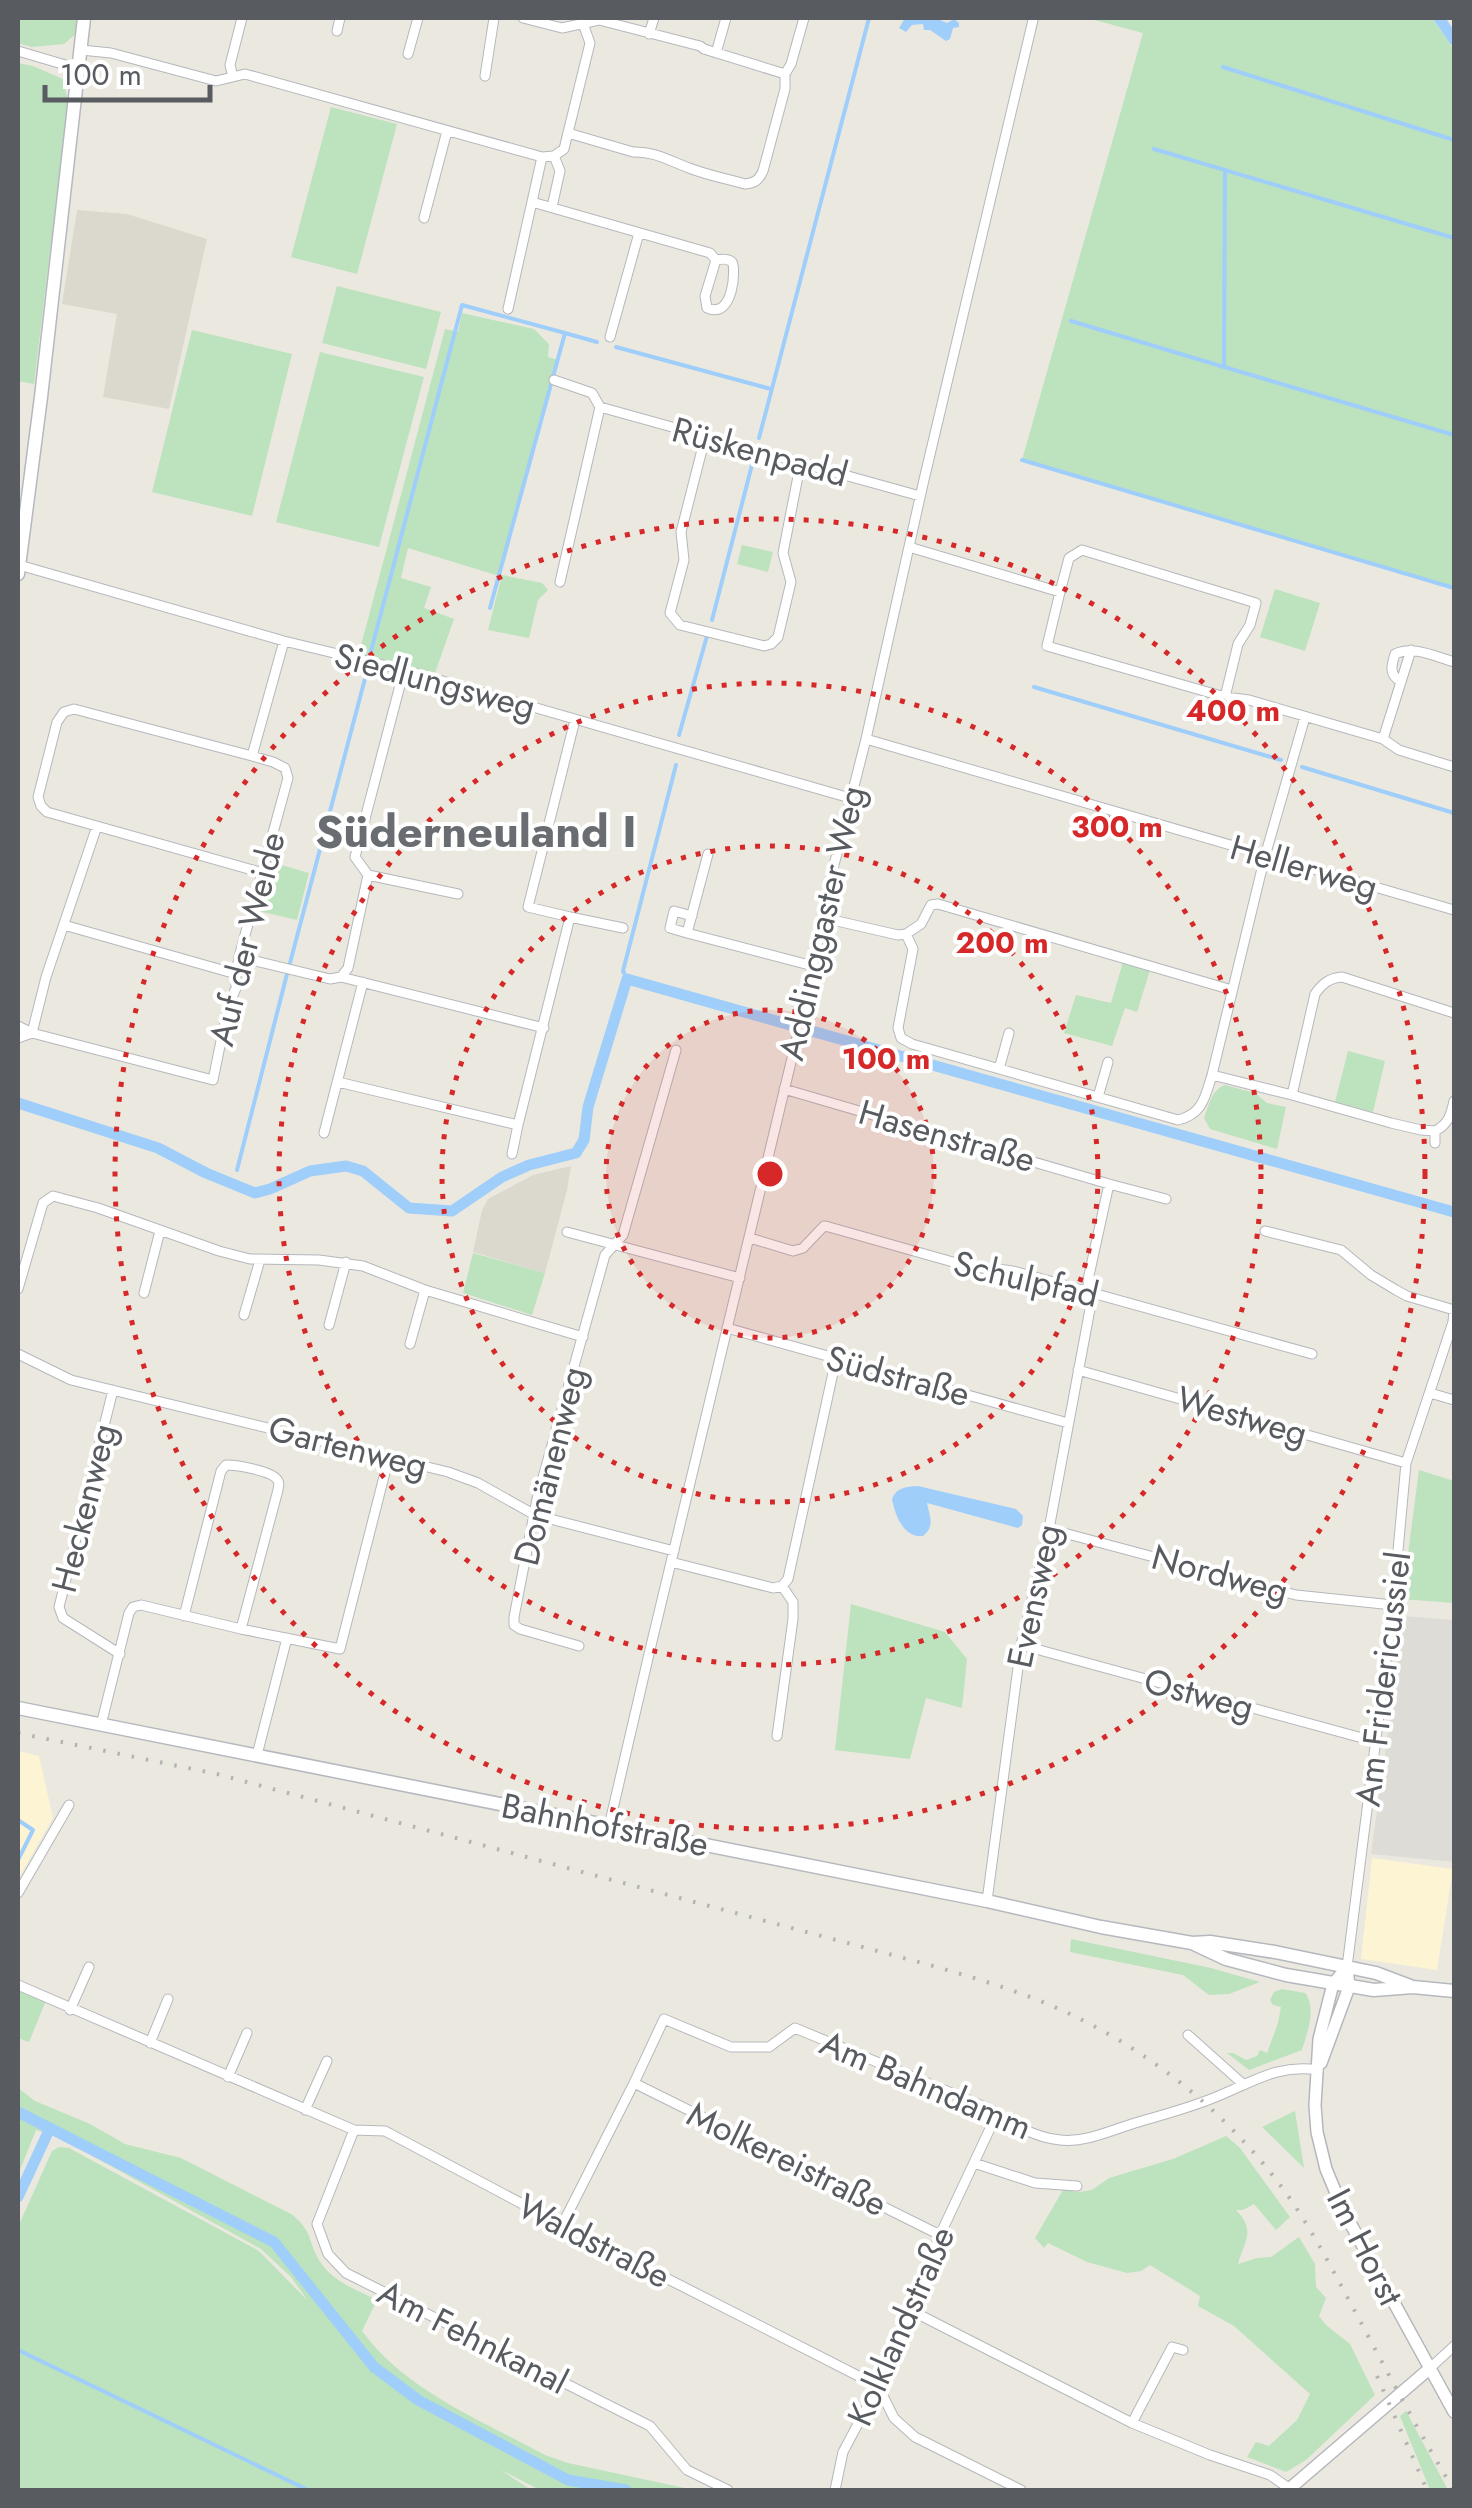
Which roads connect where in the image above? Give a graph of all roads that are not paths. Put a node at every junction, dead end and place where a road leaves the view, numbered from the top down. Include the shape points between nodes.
1 (84, 18) edge
2 (242, 18) edge
3 (340, 18) edge
4 (418, 18) edge
5 (494, 18) edge
6 (523, 18) edge
7 (654, 18) edge
8 (726, 18) edge
9 (804, 18) edge
10 (1033, 20) edge
11 (582, 21) edge
12 (336, 31) dead end
13 (649, 34) junction
14 (81, 50) junction
15 (18, 51) edge
16 (716, 53) junction
17 (408, 54) dead end
18 (79, 69) junction
19 (785, 74) junction
20 (485, 76) dead end
21 (233, 77) junction
22 (447, 130) junction
23 (568, 133) junction
24 (554, 156) junction
25 (542, 157) junction
26 (532, 202) junction
27 (552, 207) junction
28 (424, 218) dead end
29 (639, 233) junction
30 (716, 260) junction
31 (508, 309) dead end
32 (610, 337) dead end
33 (554, 380) dead end
34 (600, 408) junction
35 (705, 438) junction
36 (800, 462) junction
37 (920, 496) junction
38 (909, 547) junction
39 (18, 570) edge
40 (560, 582) dead end
41 (1060, 592) junction
42 (284, 641) junction
43 (1454, 662) edge
44 (404, 670) junction
45 (1230, 698) junction
46 (1305, 717) junction
47 (574, 720) junction
48 (866, 739) junction
49 (1383, 740) junction
50 (252, 756) junction
51 (1454, 766) edge
52 (850, 798) junction
53 (96, 826) junction
54 (708, 854) dead end
55 (1264, 856) junction
56 (263, 873) junction
57 (368, 875) junction
58 (458, 894) dead end
59 (1454, 910) edge
60 (692, 916) junction
61 (570, 917) junction
62 (824, 918) junction
63 (64, 925) junction
64 (623, 928) dead end
65 (687, 933) junction
66 (906, 934) junction
67 (239, 957) junction
68 (814, 966) junction
69 (236, 974) junction
70 (342, 977) junction
71 (363, 982) junction
72 (1232, 990) junction
73 (1454, 1013) edge
74 (18, 1026) edge
75 (544, 1028) junction
76 (1010, 1032) dead end
77 (32, 1033) junction
78 (18, 1038) edge
79 (676, 1050) dead end
80 (1108, 1062) dead end
81 (999, 1069) junction
82 (1212, 1075) junction
83 (338, 1082) junction
84 (784, 1088) junction
85 (1292, 1095) junction
86 (1098, 1097) junction
87 (1454, 1100) edge
88 (518, 1126) junction
89 (1435, 1131) junction
90 (324, 1133) dead end
91 (1435, 1143) dead end
92 (512, 1154) dead end
93 (1110, 1184) junction
94 (1166, 1198) dead end
95 (1265, 1230) dead end
96 (160, 1231) junction
97 (567, 1232) dead end
98 (750, 1238) junction
99 (613, 1245) junction
100 (260, 1260) junction
101 (346, 1262) junction
102 (740, 1278) junction
103 (18, 1288) edge
104 (425, 1290) junction
105 (1088, 1292) junction
106 (144, 1293) dead end
107 (244, 1315) dead end
108 (329, 1325) dead end
109 (727, 1328) junction
110 (582, 1338) junction
111 (410, 1344) dead end
112 (18, 1354) edge
113 (1312, 1354) dead end
114 (836, 1358) junction
115 (1078, 1370) junction
116 (114, 1390) junction
117 (1430, 1393) junction
118 (1454, 1400) edge
119 (1068, 1423) junction
120 (389, 1457) junction
121 (1406, 1463) junction
122 (535, 1515) junction
123 (1049, 1529) junction
124 (672, 1556) junction
125 (782, 1586) junction
126 (1394, 1605) junction
127 (184, 1616) junction
128 (241, 1629) junction
129 (286, 1638) junction
130 (579, 1646) dead end
131 (1021, 1646) junction
132 (120, 1654) junction
133 (18, 1708) edge
134 (101, 1726) junction
135 (778, 1736) dead end
136 (1377, 1742) junction
137 (257, 1755) junction
138 (68, 1805) dead end
139 (610, 1826) junction
140 (18, 1893) edge
141 (987, 1901) junction
142 (1192, 1943) junction
143 (89, 1967) dead end
144 (1347, 1968) junction
145 (1333, 1984) junction
146 (18, 1986) edge
147 (1350, 1987) junction
148 (1414, 1988) junction
149 (1454, 1991) edge
150 (168, 1999) dead end
151 (70, 2010) junction
152 (247, 2033) dead end
153 (1188, 2035) dead end
154 (150, 2044) junction
155 (327, 2061) dead end
156 (1318, 2070) junction
157 (228, 2077) junction
158 (634, 2084) junction
159 (1244, 2085) junction
160 (306, 2110) junction
161 (1004, 2119) junction
162 (354, 2130) junction
163 (974, 2163) junction
164 (1077, 2186) dead end
165 (562, 2226) junction
166 (940, 2235) junction
167 (910, 2310) junction
168 (1454, 2346) edge
169 (1184, 2350) dead end
170 (1429, 2368) junction
171 (878, 2386) junction
172 (1454, 2412) edge
173 (1132, 2423) junction
174 (728, 2490) edge
175 (835, 2490) edge
176 (1021, 2490) edge
177 (1289, 2490) edge

1 - 14 main road
2 - 21 street
3 - 12 street
4 - 17 street
5 - 20 street
6 - 11 street via 562,28
7 - 13 street
8 - 16 street
9 - 19 street
10 - 37 street, Addinggaster Weg
11 - 13 street
11 - 23 street via 590,43
13 - 16 street
14 - 18 main road
14 - 21 street via 216,82
15 - 18 street
16 - 19 street
18 - 39 main road
19 - 23 street via 763,171 751,184
21 - 22 street via 245,74
22 - 25 street
22 - 28 street
23 - 24 street
24 - 25 street
24 - 27 street via 560,172
25 - 26 street
26 - 27 street
26 - 31 street
27 - 29 street
29 - 30 street
29 - 32 street
30 - 30 street via 705,296 713,311 725,306 735,268
33 - 34 street, Rüskenpadd via 592,393
34 - 35 street, Rüskenpadd
34 - 40 street
35 - 36 street, Rüskenpadd
35 - 36 street via 681,532 684,560 670,614 690,628 764,646 778,637 791,582 783,553
36 - 37 street, Rüskenpadd
37 - 38 street, Addinggaster Weg
38 - 41 street
38 - 48 street, Addinggaster Weg
39 - 42 street, Siedlungsweg
41 - 45 street via 1047,646
41 - 45 street via 1069,558 1082,550 1256,602 1238,644
42 - 44 street, Siedlungsweg
42 - 50 street
43 - 49 street via 1411,650
44 - 47 street, Siedlungsweg
44 - 57 street via 355,856
45 - 46 street
46 - 49 street
46 - 55 street
47 - 52 street, Siedlungsweg
47 - 61 street via 528,907
48 - 52 street, Addinggaster Weg
48 - 55 street, Hellerweg
49 - 51 street
50 - 53 street via 74,709 64,712 38,797 47,812
50 - 56 street, Auf der Weide via 285,768 288,778
52 - 62 street, Addinggaster Weg
53 - 56 street
53 - 63 street
54 - 60 street
55 - 59 street, Hellerweg
55 - 72 street
56 - 67 street, Auf der Weide
57 - 58 street
57 - 70 street
60 - 65 street
60 - 65 street via 674,912 670,928
61 - 64 street
61 - 75 street
62 - 66 street
62 - 68 street, Addinggaster Weg
63 - 69 street
63 - 77 street
65 - 68 street
66 - 72 street via 938,904
66 - 81 street via 913,949 898,1028 902,1038
67 - 69 street, Auf der Weide
67 - 70 street
68 - 84 street, Addinggaster Weg
69 - 77 street, Auf der Weide via 213,1080
70 - 71 street
71 - 75 street
71 - 83 street
72 - 82 street
73 - 85 street via 1332,978 1315,994
74 - 77 street, Auf der Weide
75 - 88 street
76 - 81 street
77 - 78 street
79 - 99 street, Domänenweg via 623,1236
80 - 86 street
81 - 86 street
82 - 85 street
82 - 86 street via 1202,1107 1178,1120
83 - 88 street
83 - 90 street
84 - 93 street, Hasenstraße
84 - 98 street, Addinggaster Weg
85 - 89 street
87 - 89 street via 1446,1124
88 - 92 street
89 - 91 street
93 - 94 street, Hasenstraße
93 - 105 street
95 - 117 street, Am Fridericussiel via 1341,1250 1396,1290 1454,1310
96 - 100 street
96 - 103 street via 47,1198
96 - 106 street
97 - 99 street
98 - 102 street, Addinggaster Weg
98 - 105 street, Schulpfad via 793,1251 829,1226
99 - 102 street
99 - 110 street, Domänenweg
100 - 101 street
100 - 107 street
101 - 104 street
101 - 108 street
102 - 109 street, Addinggaster Weg
104 - 110 street
104 - 111 street
105 - 113 street, Schulpfad
105 - 115 street, Evensweg
109 - 114 street, Südstraße
109 - 124 street, Addinggaster Weg
110 - 122 street, Domänenweg
112 - 116 street, Gartenweg via 71,1380
114 - 119 street, Südstraße
114 - 125 street
115 - 119 street, Evensweg
115 - 121 street, Westweg
116 - 120 street, Gartenweg
116 - 132 street, Heckenweg via 59,1607 63,1618
117 - 118 street
117 - 121 street, Am Fridericussiel
119 - 123 street, Evensweg
120 - 122 street, Gartenweg via 478,1483
120 - 129 street via 340,1649
121 - 126 street, Am Fridericussiel
122 - 124 street, Gartenweg
122 - 130 street, Domänenweg via 514,1625
123 - 126 street, Nordweg via 1296,1596
123 - 131 street, Evensweg
124 - 125 street, Gartenweg
124 - 139 street, Addinggaster Weg
125 - 135 street via 793,1602 793,1618
126 - 136 street, Am Fridericussiel
127 - 128 street
127 - 128 street via 221,1471 232,1464 255,1469 279,1482
127 - 132 street via 133,1607
128 - 129 street
129 - 137 street
131 - 136 street, Ostweg
131 - 141 street, Evensweg
132 - 134 street
133 - 134 main road, Bahnhofstraße
134 - 137 main road, Bahnhofstraße
136 - 144 street, Am Fridericussiel
137 - 139 main road, Bahnhofstraße
138 - 140 street
139 - 141 main road, Bahnhofstraße
141 - 142 main road, Bahnhofstraße
142 - 144 main road, Bahnhofstraße
142 - 145 main road, Bahnhofstraße via 1226,1959
143 - 151 street
144 - 145 street, Im Horst
144 - 147 street, Im Horst
144 - 148 main road, Bahnhofstraße
145 - 147 main road, Bahnhofstraße
145 - 156 street, Im Horst
146 - 151 street, Waldstraße
147 - 148 main road, Bahnhofstraße
147 - 156 street, Im Horst
148 - 149 main road, Bahnhofstraße
150 - 154 street
151 - 154 street, Waldstraße
152 - 157 street
153 - 159 street
154 - 157 street, Waldstraße
155 - 160 street
156 - 159 street, Am Bahndamm via 1286,2068
156 - 170 street, Im Horst via 1317,2132 1334,2190
157 - 160 street, Waldstraße
158 - 161 street, Am Bahndamm via 664,2019 731,2047 769,2047 795,2028
158 - 165 street
158 - 166 street, Molkereistraße
159 - 161 street, Am Bahndamm via 1080,2139 1060,2140
160 - 162 street, Waldstraße
161 - 163 street, Kolklandstraße via 994,2120
162 - 165 street, Waldstraße via 385,2130
162 - 174 street, Am Fehnkanal via 317,2224 328,2254 346,2273 650,2426 687,2470
163 - 164 street via 1035,2184
163 - 166 street, Kolklandstraße
165 - 171 street, Waldstraße
166 - 167 street, Kolklandstraße
167 - 171 street, Kolklandstraße
167 - 173 street
168 - 170 street
169 - 173 street via 1172,2347
170 - 172 street, Im Horst
170 - 177 street
171 - 175 street, Kolklandstraße via 844,2452
171 - 176 street via 894,2418 914,2437
173 - 177 street via 1270,2475

